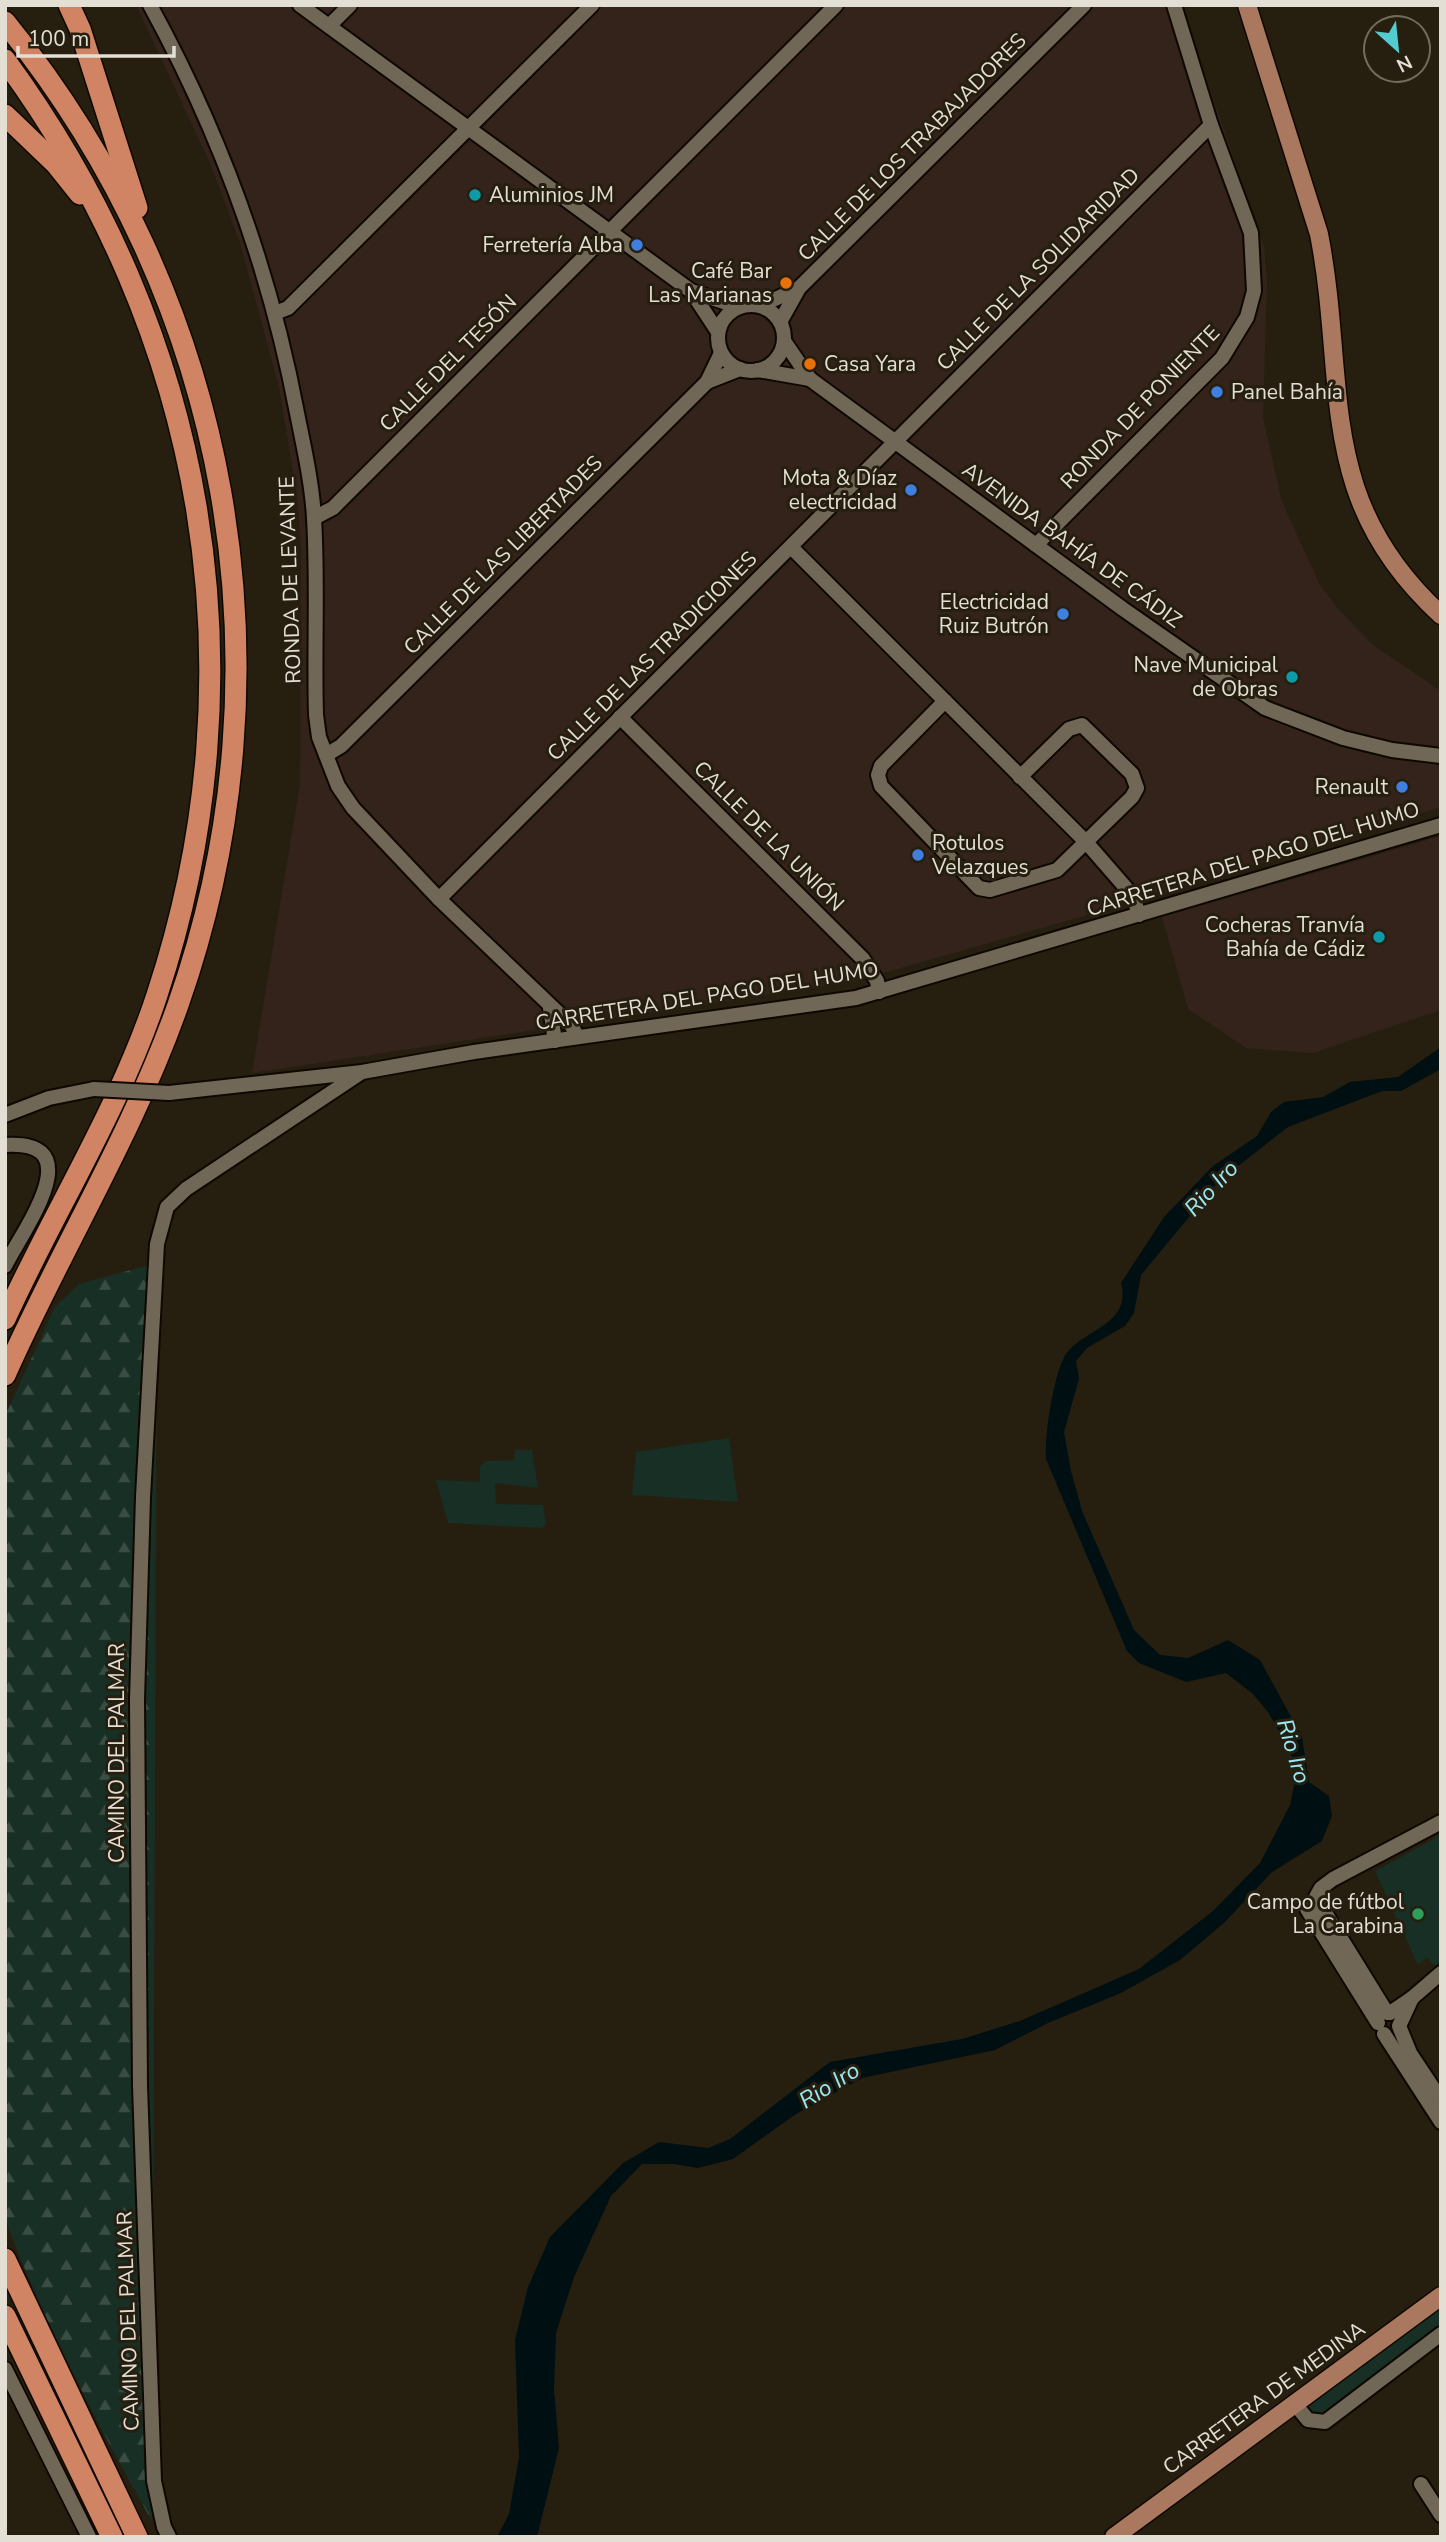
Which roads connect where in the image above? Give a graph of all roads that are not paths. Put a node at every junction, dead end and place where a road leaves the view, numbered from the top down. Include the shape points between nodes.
1 (69, 5) edge
2 (150, 5) edge
3 (300, 5) edge
4 (350, 5) edge
5 (592, 5) edge
6 (836, 5) edge
7 (1084, 5) edge
8 (1174, 5) edge
9 (1247, 5) edge
10 (5, 22) edge
11 (329, 26) junction
12 (5, 60) edge
13 (5, 115) edge
14 (1212, 125) junction
15 (468, 129) junction
16 (609, 232) junction
17 (109, 234) junction
18 (145, 241) junction
19 (799, 288) junction
20 (691, 291) junction
21 (760, 306) junction
22 (739, 307) junction
23 (275, 313) junction
24 (780, 322) junction
25 (718, 332) junction
26 (784, 341) junction
27 (721, 353) junction
28 (740, 369) junction
29 (758, 370) junction
30 (810, 379) junction
31 (707, 382) junction
32 (895, 442) junction
33 (314, 518) junction
34 (1036, 545) junction
35 (790, 547) junction
36 (1441, 615) edge
37 (945, 701) junction
38 (620, 717) junction
39 (326, 755) junction
40 (1441, 756) edge
41 (1020, 777) junction
42 (1441, 825) edge
43 (1086, 842) junction
44 (439, 899) junction
45 (1139, 915) junction
46 (879, 992) junction
47 (550, 1008) junction
48 (575, 1031) junction
49 (555, 1034) junction
50 (362, 1072) junction
51 (5, 1115) edge
52 (5, 1146) edge
53 (5, 1266) edge
54 (5, 1319) edge
55 (5, 1376) edge
56 (1441, 1822) edge
57 (1441, 1973) edge
58 (1412, 1998) junction
59 (1385, 2021) junction
60 (1399, 2025) junction
61 (1441, 2100) edge
62 (1441, 2122) edge
63 (5, 2259) edge
64 (1441, 2296) edge
65 (5, 2316) edge
66 (1441, 2334) edge
67 (5, 2369) edge
68 (1294, 2403) junction
69 (1421, 2484) dead end
70 (1441, 2515) edge
71 (89, 2537) edge
72 (111, 2537) edge
73 (137, 2537) edge
74 (169, 2537) edge
75 (1114, 2537) edge

1 - 18 highway
2 - 23 street, RONDA DE LEVANTE via 230,175
3 - 11 street
4 - 11 street
5 - 15 street
6 - 16 street, CALLE DEL TESÓN
7 - 19 street, CALLE DE LOS TRABAJADORES
8 - 14 street, RONDA DE PONIENTE
9 - 36 main road via 1319,234 1338,418 1351,477 1387,553
10 - 18 highway via 78,124
11 - 15 street
12 - 17 highway via 73,161
13 - 17 highway via 56,164 97,226
14 - 32 street, CALLE DE LA SOLIDARIDAD
14 - 34 street, RONDA DE PONIENTE via 1251,233 1254,290 1247,317 1222,358
15 - 16 street
15 - 23 street via 288,308
16 - 20 street
16 - 33 street, CALLE DEL TESÓN via 333,508
17 - 54 highway via 166,378 197,504 211,616 210,736 195,856 156,998 122,1083
18 - 55 highway via 193,367 222,498 235,651 228,789 195,954 163,1046
19 - 21 street, CALLE DE LOS TRABAJADORES
19 - 24 street, CALLE DE LOS TRABAJADORES
20 - 22 street
20 - 25 street
21 - 22 street
21 - 24 street
22 - 25 street via 722,321
23 - 33 street, RONDA DE LEVANTE
24 - 26 street
25 - 27 street
26 - 29 street via 775,360
26 - 30 street, AVENIDA BAHÍA DE CÁDIZ
27 - 28 street
27 - 31 street, CALLE DE LAS LIBERTADES
28 - 29 street
28 - 31 street, CALLE DE LAS LIBERTADES
29 - 30 street, AVENIDA BAHÍA DE CÁDIZ
30 - 32 street, AVENIDA BAHÍA DE CÁDIZ
31 - 39 street, CALLE DE LAS LIBERTADES via 341,746
32 - 34 street, AVENIDA BAHÍA DE CÁDIZ
32 - 35 street, CALLE DE LAS TRADICIONES
33 - 39 street, RONDA DE LEVANTE via 316,715
34 - 40 street, AVENIDA BAHÍA DE CÁDIZ via 1265,708 1343,737
35 - 37 street
35 - 38 street, CALLE DE LAS TRADICIONES
37 - 41 street
37 - 43 street via 881,766 878,775 881,786 974,885 990,890 1049,873
38 - 44 street, CALLE DE LAS TRADICIONES
38 - 46 street, CALLE DE LA UNIÓN via 863,959
39 - 44 street, RONDA DE LEVANTE via 353,808
41 - 43 street
41 - 43 street via 1082,725 1122,764 1135,778 1135,793
42 - 45 street, CARRETERA DEL PAGO DEL HUMO
43 - 45 street via 1133,896
44 - 47 street, RONDA DE LEVANTE
45 - 46 street, CARRETERA DEL PAGO DEL HUMO
46 - 48 street, CARRETERA DEL PAGO DEL HUMO via 835,1002
47 - 48 street, RONDA DE LEVANTE
47 - 49 street
48 - 49 street, CARRETERA DEL PAGO DEL HUMO
49 - 50 street, CARRETERA DEL PAGO DEL HUMO
50 - 51 street, CARRETERA DEL PAGO DEL HUMO, bridge via 169,1093 94,1089 49,1098
50 - 74 street, CAMINO DEL PALMAR via 186,1189 167,1207 157,1244 137,1700 138,1937 154,2481
52 - 53 street via 28,1144 41,1151 47,1161 48,1181
56 - 59 street via 1333,1879 1321,1888 1314,1903
57 - 58 street
58 - 59 street
58 - 60 street
59 - 60 street via 1396,2015
59 - 62 street
60 - 61 street via 1410,2053
63 - 73 highway
64 - 68 main road, CARRETERA DE MEDINA
65 - 72 highway
66 - 68 street via 1325,2422 1308,2420
67 - 71 street
68 - 75 main road, CARRETERA DE MEDINA
69 - 70 street

